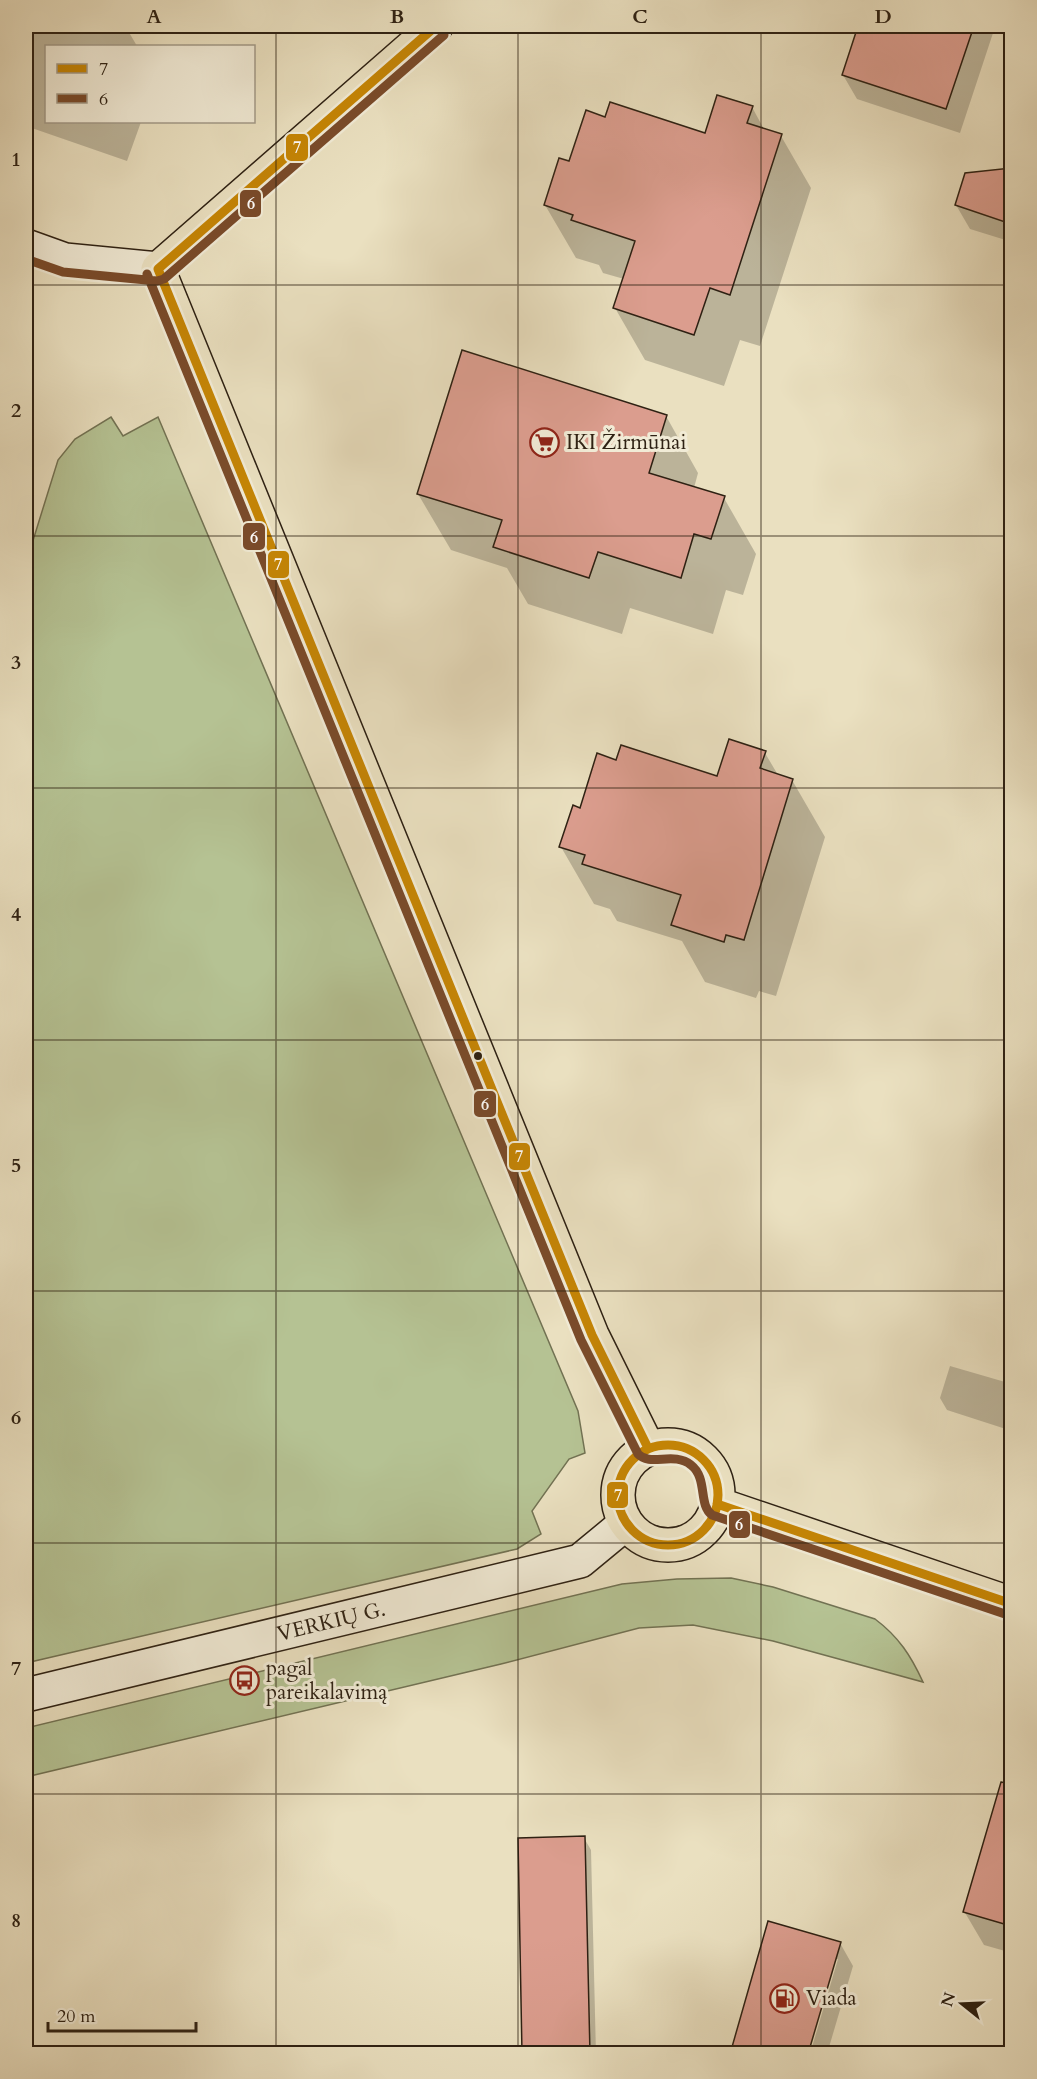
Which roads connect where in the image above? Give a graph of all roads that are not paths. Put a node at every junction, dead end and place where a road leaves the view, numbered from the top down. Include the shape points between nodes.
1 (436, 26) edge
2 (26, 246) edge
3 (158, 269) junction
4 (648, 1448) junction
5 (717, 1504) junction
6 (626, 1523) junction
7 (1011, 1604) edge
8 (26, 1695) edge

1 - 3 main road
2 - 3 main road via 65,260
3 - 4 main road via 588,1324
4 - 5 main road via 665,1444 699,1455 711,1469 717,1485
4 - 6 main road via 622,1472 617,1489
5 - 6 main road via 712,1520 701,1533 670,1546 653,1544 637,1536
5 - 7 main road
6 - 8 main road, VERKIŲ G. via 580,1561

